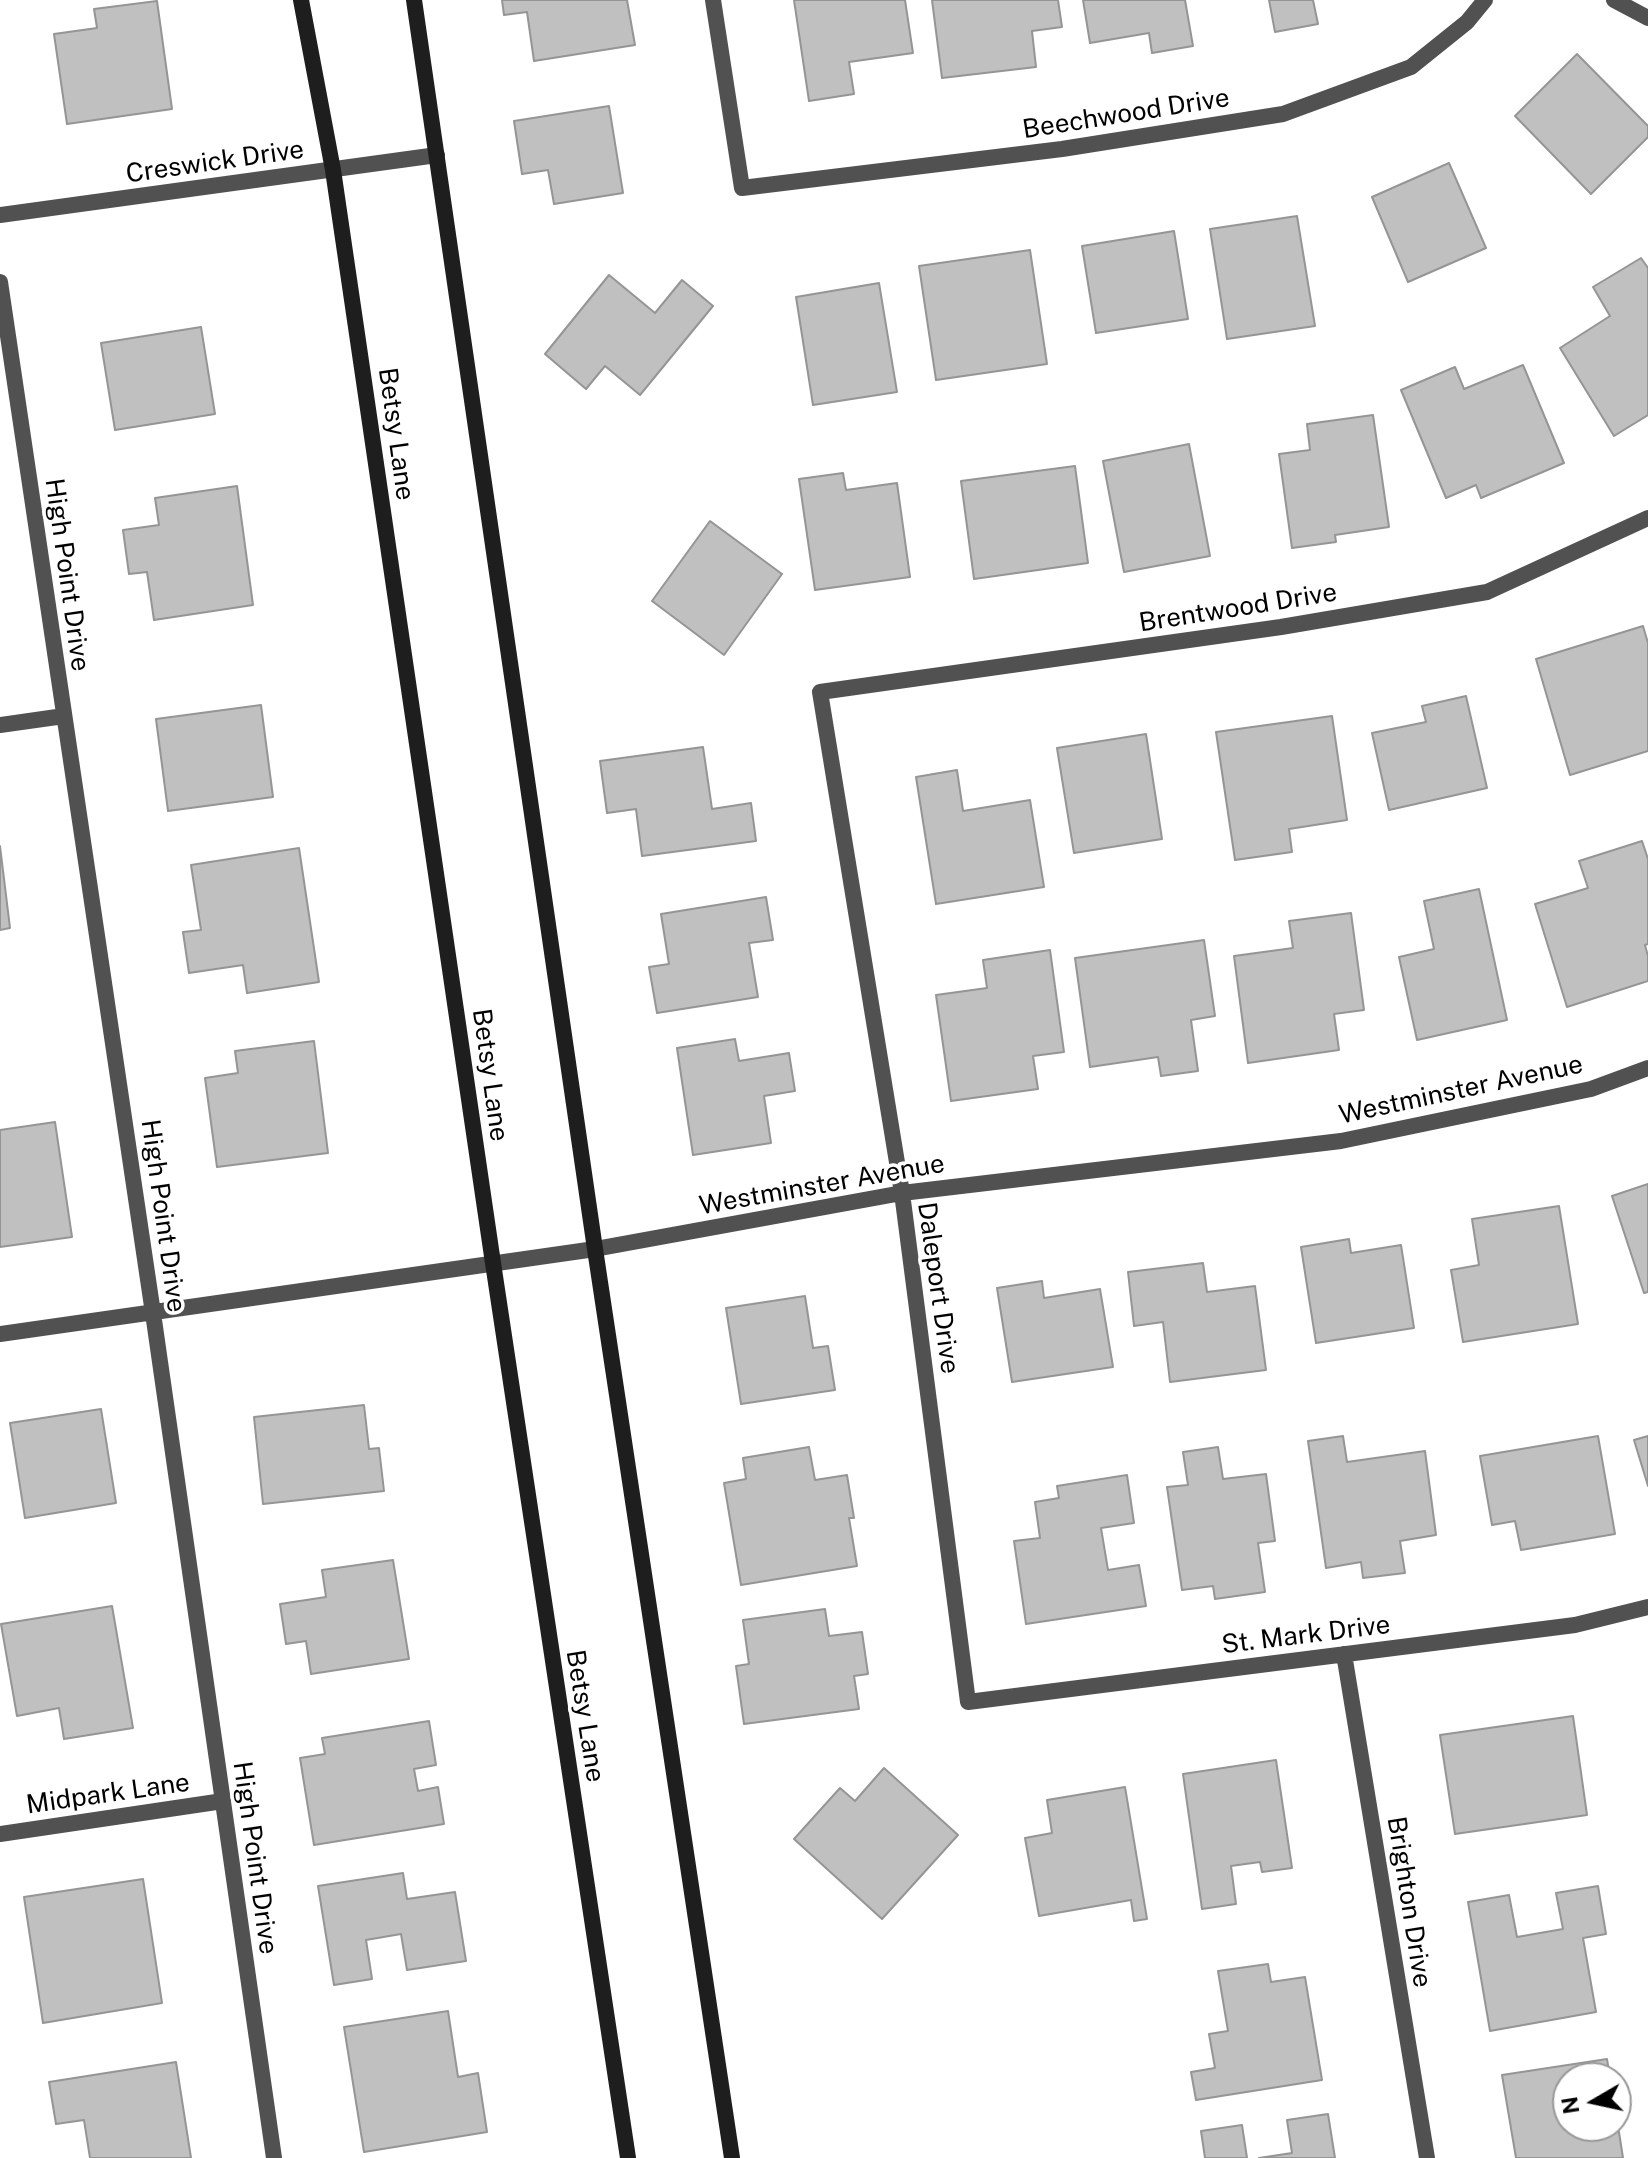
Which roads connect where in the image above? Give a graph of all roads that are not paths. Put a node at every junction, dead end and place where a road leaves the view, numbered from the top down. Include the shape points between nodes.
1 (301, 0) edge
2 (414, 0) edge
3 (713, 0) edge
4 (1485, 0) edge
5 (1614, 0) edge
6 (1648, 18) edge
7 (437, 155) junction
8 (333, 170) junction
9 (0, 215) edge
10 (0, 282) edge
11 (1648, 518) edge
12 (820, 692) joint
13 (64, 716) junction
14 (0, 725) edge
15 (1648, 1068) edge
16 (902, 1193) junction
17 (595, 1249) junction
18 (493, 1263) junction
19 (153, 1313) junction
20 (0, 1334) edge
21 (1648, 1607) edge
22 (1344, 1654) junction
23 (968, 1702) joint
24 (223, 1801) junction
25 (0, 1834) edge
26 (274, 2158) edge
27 (628, 2158) edge
28 (732, 2158) edge
29 (1427, 2158) edge

1 - 8 main road, Betsy Lane
2 - 7 main road
3 - 4 street, Beechwood Drive via 742,188 1062,149 1283,114 1411,67 1467,22
5 - 6 street
7 - 8 street, Creswick Drive
7 - 17 main road
8 - 9 street, Creswick Drive
8 - 18 main road, Betsy Lane
10 - 13 street, High Point Drive
11 - 12 street, Brentwood Drive via 1487,592 1281,627
12 - 16 street, Daleport Drive
13 - 14 street
13 - 19 street, High Point Drive
15 - 16 street, Westminster Avenue via 1591,1089 1341,1141
16 - 17 street, Westminster Avenue
16 - 23 street, Daleport Drive
17 - 18 street, Westminster Avenue
17 - 28 main road
18 - 19 street, Westminster Avenue
18 - 27 main road, Betsy Lane
19 - 20 street, Westminster Avenue
19 - 24 street, High Point Drive
21 - 22 street, St. Mark Drive via 1575,1625
22 - 23 street, St. Mark Drive
22 - 29 street, Brighton Drive
24 - 25 street, Midpark Lane
24 - 26 street, High Point Drive

